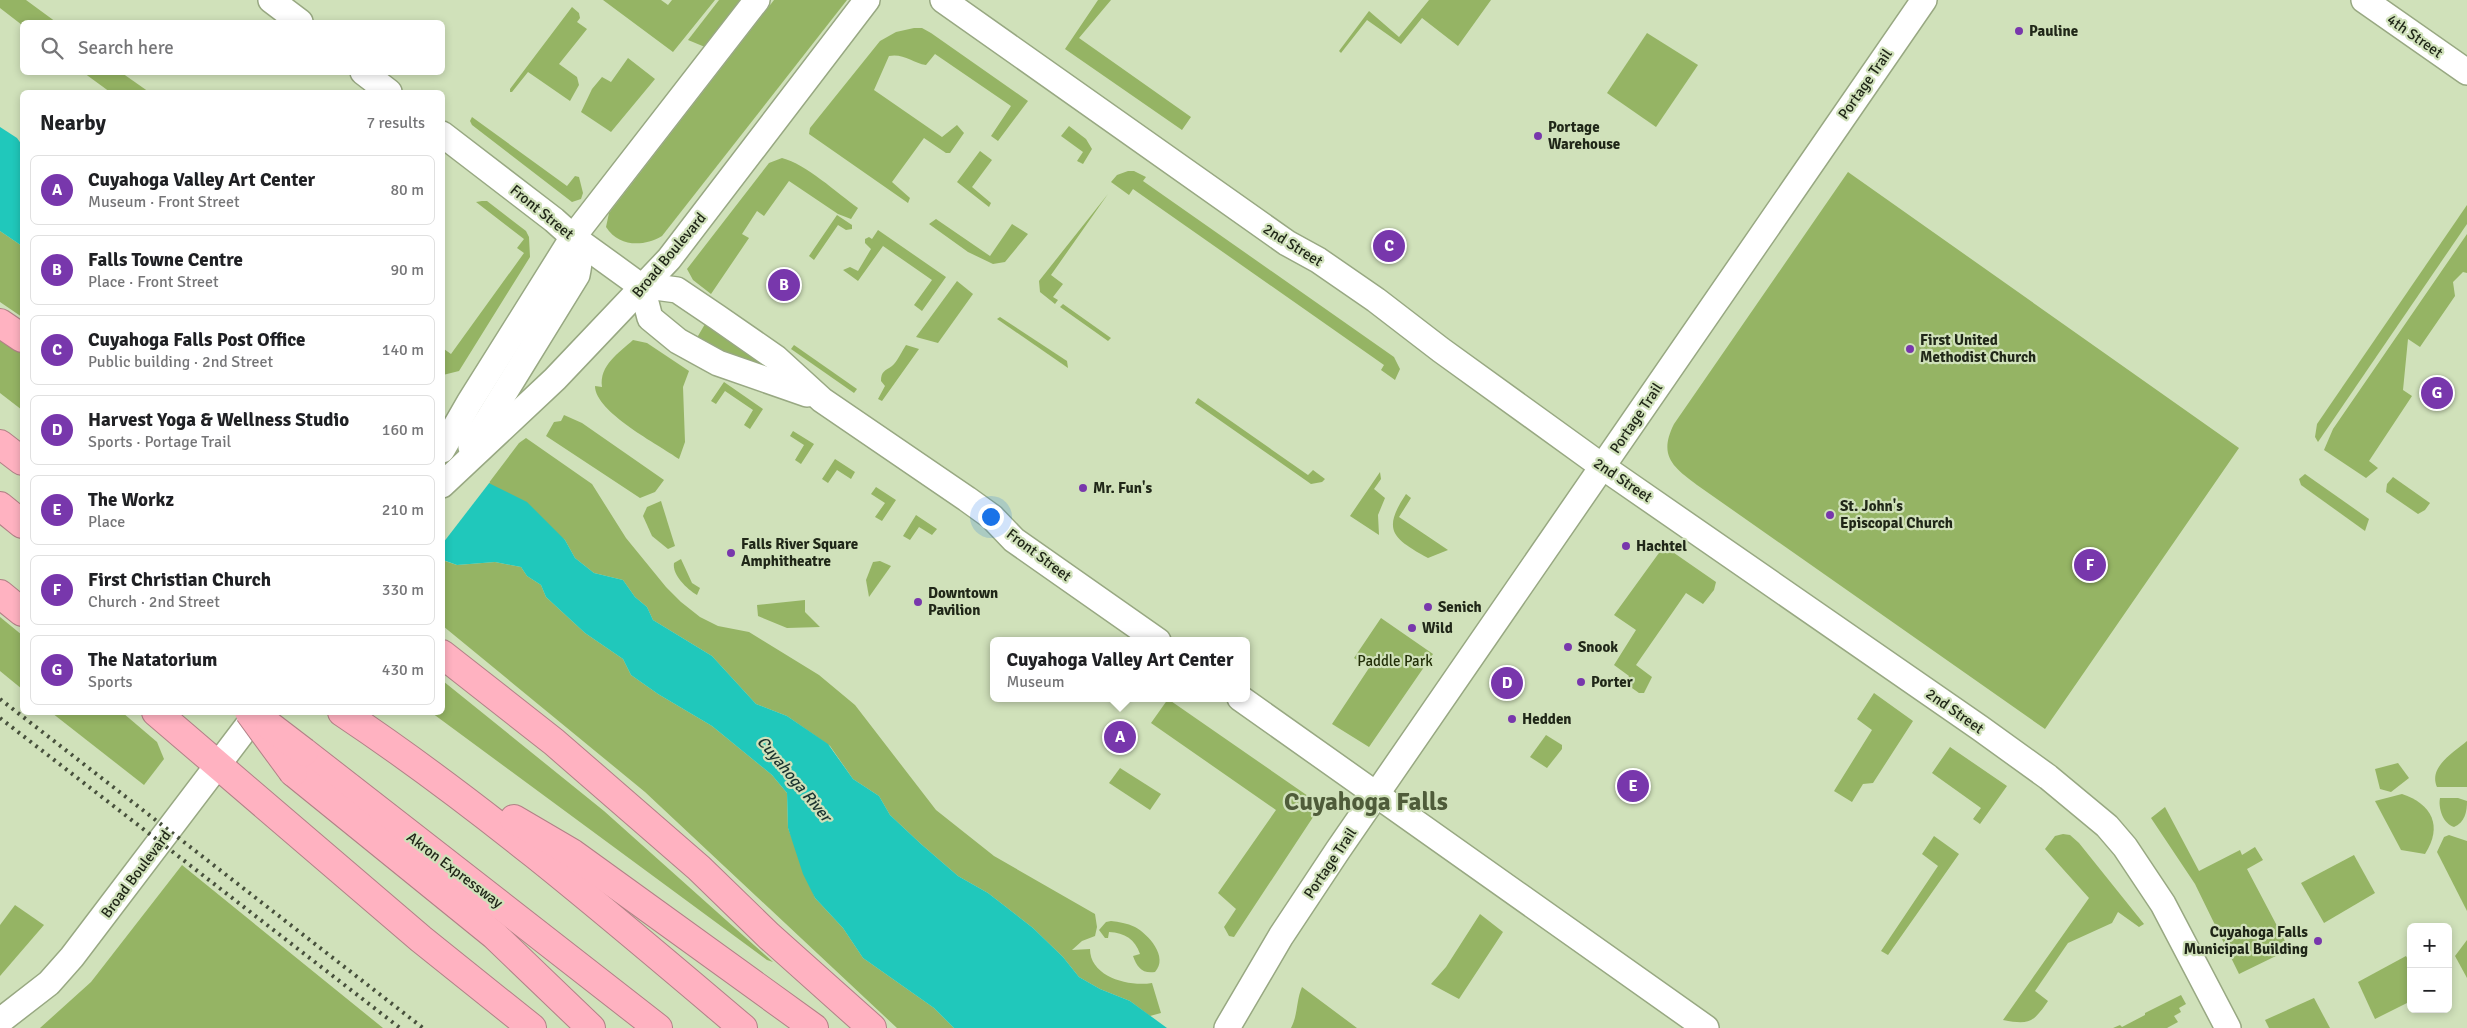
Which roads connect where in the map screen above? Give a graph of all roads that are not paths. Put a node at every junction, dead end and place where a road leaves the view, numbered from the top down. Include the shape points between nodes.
1 (271, 0) edge
2 (757, 0) edge
3 (868, 0) edge
4 (943, 0) edge
5 (1924, 0) edge
6 (2364, 0) edge
7 (297, 20) edge
8 (2467, 72) edge
9 (367, 75) edge
10 (386, 90) edge
11 (445, 136) edge
12 (573, 237) junction
13 (642, 288) junction
14 (0, 323) edge
15 (20, 337) edge
16 (822, 400) junction
17 (486, 416) junction
18 (0, 444) edge
19 (445, 448) edge
20 (20, 459) edge
21 (1603, 467) junction
22 (448, 480) edge
23 (0, 506) edge
24 (20, 522) edge
25 (0, 594) edge
26 (20, 610) edge
27 (1152, 637) edge
28 (445, 656) edge
29 (1246, 702) edge
30 (160, 715) edge
31 (252, 715) edge
32 (256, 715) edge
33 (256, 715) edge
34 (346, 715) edge
35 (407, 756) junction
36 (299, 762) junction
37 (218, 765) junction
38 (1375, 796) junction
39 (0, 1021) edge
40 (532, 1028) edge
41 (591, 1028) edge
42 (658, 1028) edge
43 (743, 1028) edge
44 (814, 1028) edge
45 (872, 1028) edge
46 (1227, 1028) edge
47 (1706, 1028) edge
48 (2228, 1028) edge

1 - 7 main road
2 - 12 main road, Broad Boulevard
3 - 13 main road, Broad Boulevard via 687,236
4 - 21 main road, 2nd Street via 1287,243 1376,300
5 - 21 main road, Portage Trail
6 - 8 main road, 4th Street
9 - 10 main road
11 - 12 main road, Front Street
12 - 13 main road, Front Street
12 - 17 main road, Broad Boulevard
13 - 16 main road, Front Street via 677,290 776,358
13 - 16 main road, Front Street via 650,318 678,341 718,363
13 - 17 main road, Broad Boulevard via 555,379
14 - 15 highway
16 - 27 main road, Front Street via 967,499 992,517 1014,540
17 - 19 main road, Broad Boulevard
17 - 22 main road
18 - 20 highway
21 - 38 main road, Portage Trail
21 - 48 main road, 2nd Street via 1976,724 2107,826 2163,904
23 - 24 highway
25 - 26 highway
28 - 45 highway via 554,742 699,868
29 - 38 main road
30 - 37 highway
31 - 36 highway, bridge
32 - 37 main road, Broad Boulevard
33 - 36 highway, Akron Expressway, bridge
34 - 35 highway
35 - 43 highway via 557,870
35 - 44 highway via 572,853
36 - 41 highway via 494,935
36 - 42 highway, Akron Expressway
37 - 39 main road, Broad Boulevard via 72,957 49,983
37 - 40 highway
38 - 46 main road, Portage Trail via 1281,936
38 - 47 main road

